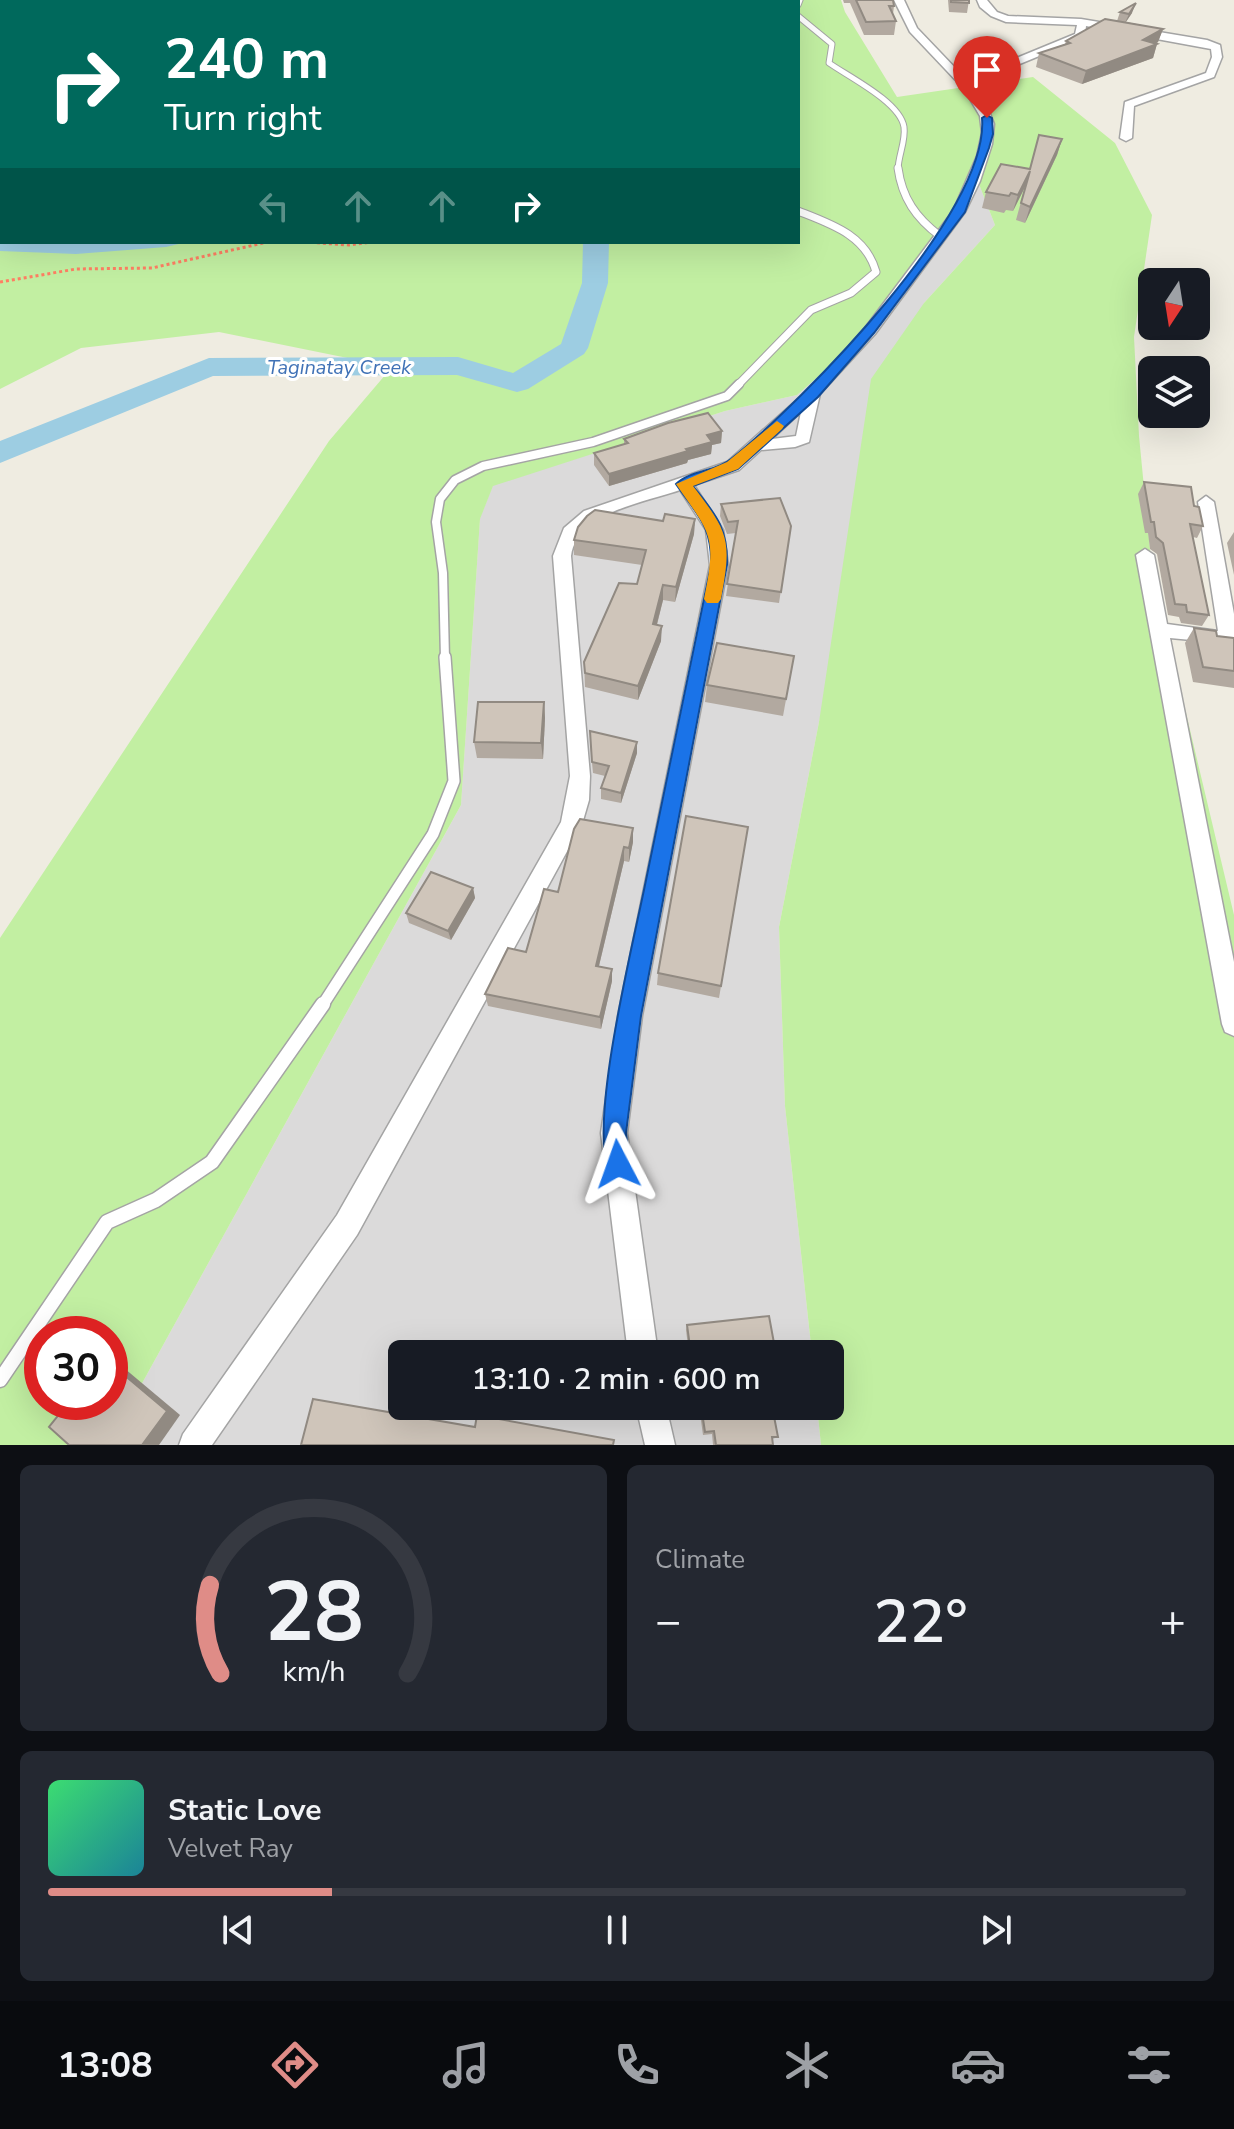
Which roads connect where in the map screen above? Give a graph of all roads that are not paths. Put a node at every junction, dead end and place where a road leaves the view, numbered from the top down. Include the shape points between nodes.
1 (899, 0) edge
2 (982, 0) edge
3 (800, 18) edge
4 (1081, 22) junction
5 (959, 77) junction
6 (1126, 138) dead end
7 (800, 212) edge
8 (940, 236) junction
9 (684, 484) junction
10 (1206, 502) dead end
11 (1145, 555) dead end
12 (1159, 630) junction
13 (1232, 640) edge
14 (1234, 1024) edge
15 (641, 1340) edge
16 (0, 1380) edge
17 (654, 1420) edge
18 (194, 1445) edge
19 (660, 1445) edge

1 - 5 street via 910,28
2 - 4 street via 1006,19
3 - 8 lane via 832,44 829,63 880,98 902,121 898,157 904,193 918,220
4 - 5 street via 1075,38 996,71
4 - 6 street via 1216,47 1210,75 1129,104
5 - 8 street via 987,118 988,134 968,196
7 - 16 lane via 846,230 863,245 876,272 851,293 811,310 727,396 593,442 483,466 455,480 440,499 436,522 454,781 433,834 320,1009 212,1162 156,1200 107,1222
8 - 9 street via 870,331 813,394 733,466
9 - 15 street via 712,521 720,541 719,565 630,1016 614,1133
9 - 18 street via 590,515 564,542 580,776 571,824 347,1225
10 - 13 street
11 - 12 street
12 - 13 street
12 - 14 street
17 - 19 street

